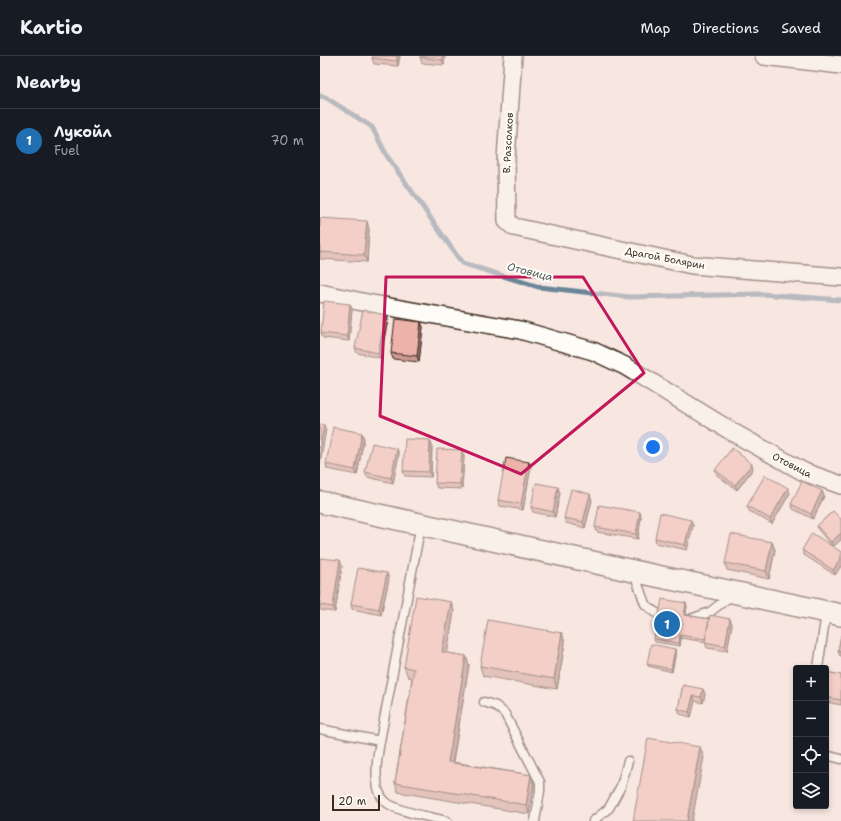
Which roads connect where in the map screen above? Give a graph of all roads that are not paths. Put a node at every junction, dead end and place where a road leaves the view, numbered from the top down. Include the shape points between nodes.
1 (513, 56) edge
2 (764, 56) edge
3 (841, 65) edge
4 (514, 227) joint
5 (841, 277) edge
6 (320, 293) edge
7 (841, 485) edge
8 (320, 502) edge
9 (421, 524) junction
10 (633, 571) junction
11 (735, 592) junction
12 (834, 613) edge
13 (819, 665) edge
14 (484, 702) dead end
15 (320, 729) edge
16 (380, 741) junction
17 (829, 755) edge
18 (841, 759) edge
19 (628, 761) dead end
20 (447, 821) edge
21 (535, 821) edge
22 (593, 821) edge

1 - 4 street, В. Разсолков via 506,159 507,221
2 - 3 street
4 - 5 street, Драгой Болярин via 692,265
6 - 7 street, Отовица via 520,330 593,351 625,366 734,433 804,472
8 - 9 street
9 - 10 street
9 - 16 lane
10 - 11 street
10 - 11 lane via 645,604 666,618 689,620 710,612
11 - 12 street
12 - 13 lane
14 - 21 lane via 496,706 505,714 540,782
15 - 16 lane
16 - 20 lane via 376,780 385,802 395,808
17 - 18 lane
19 - 22 lane via 621,786 611,805

